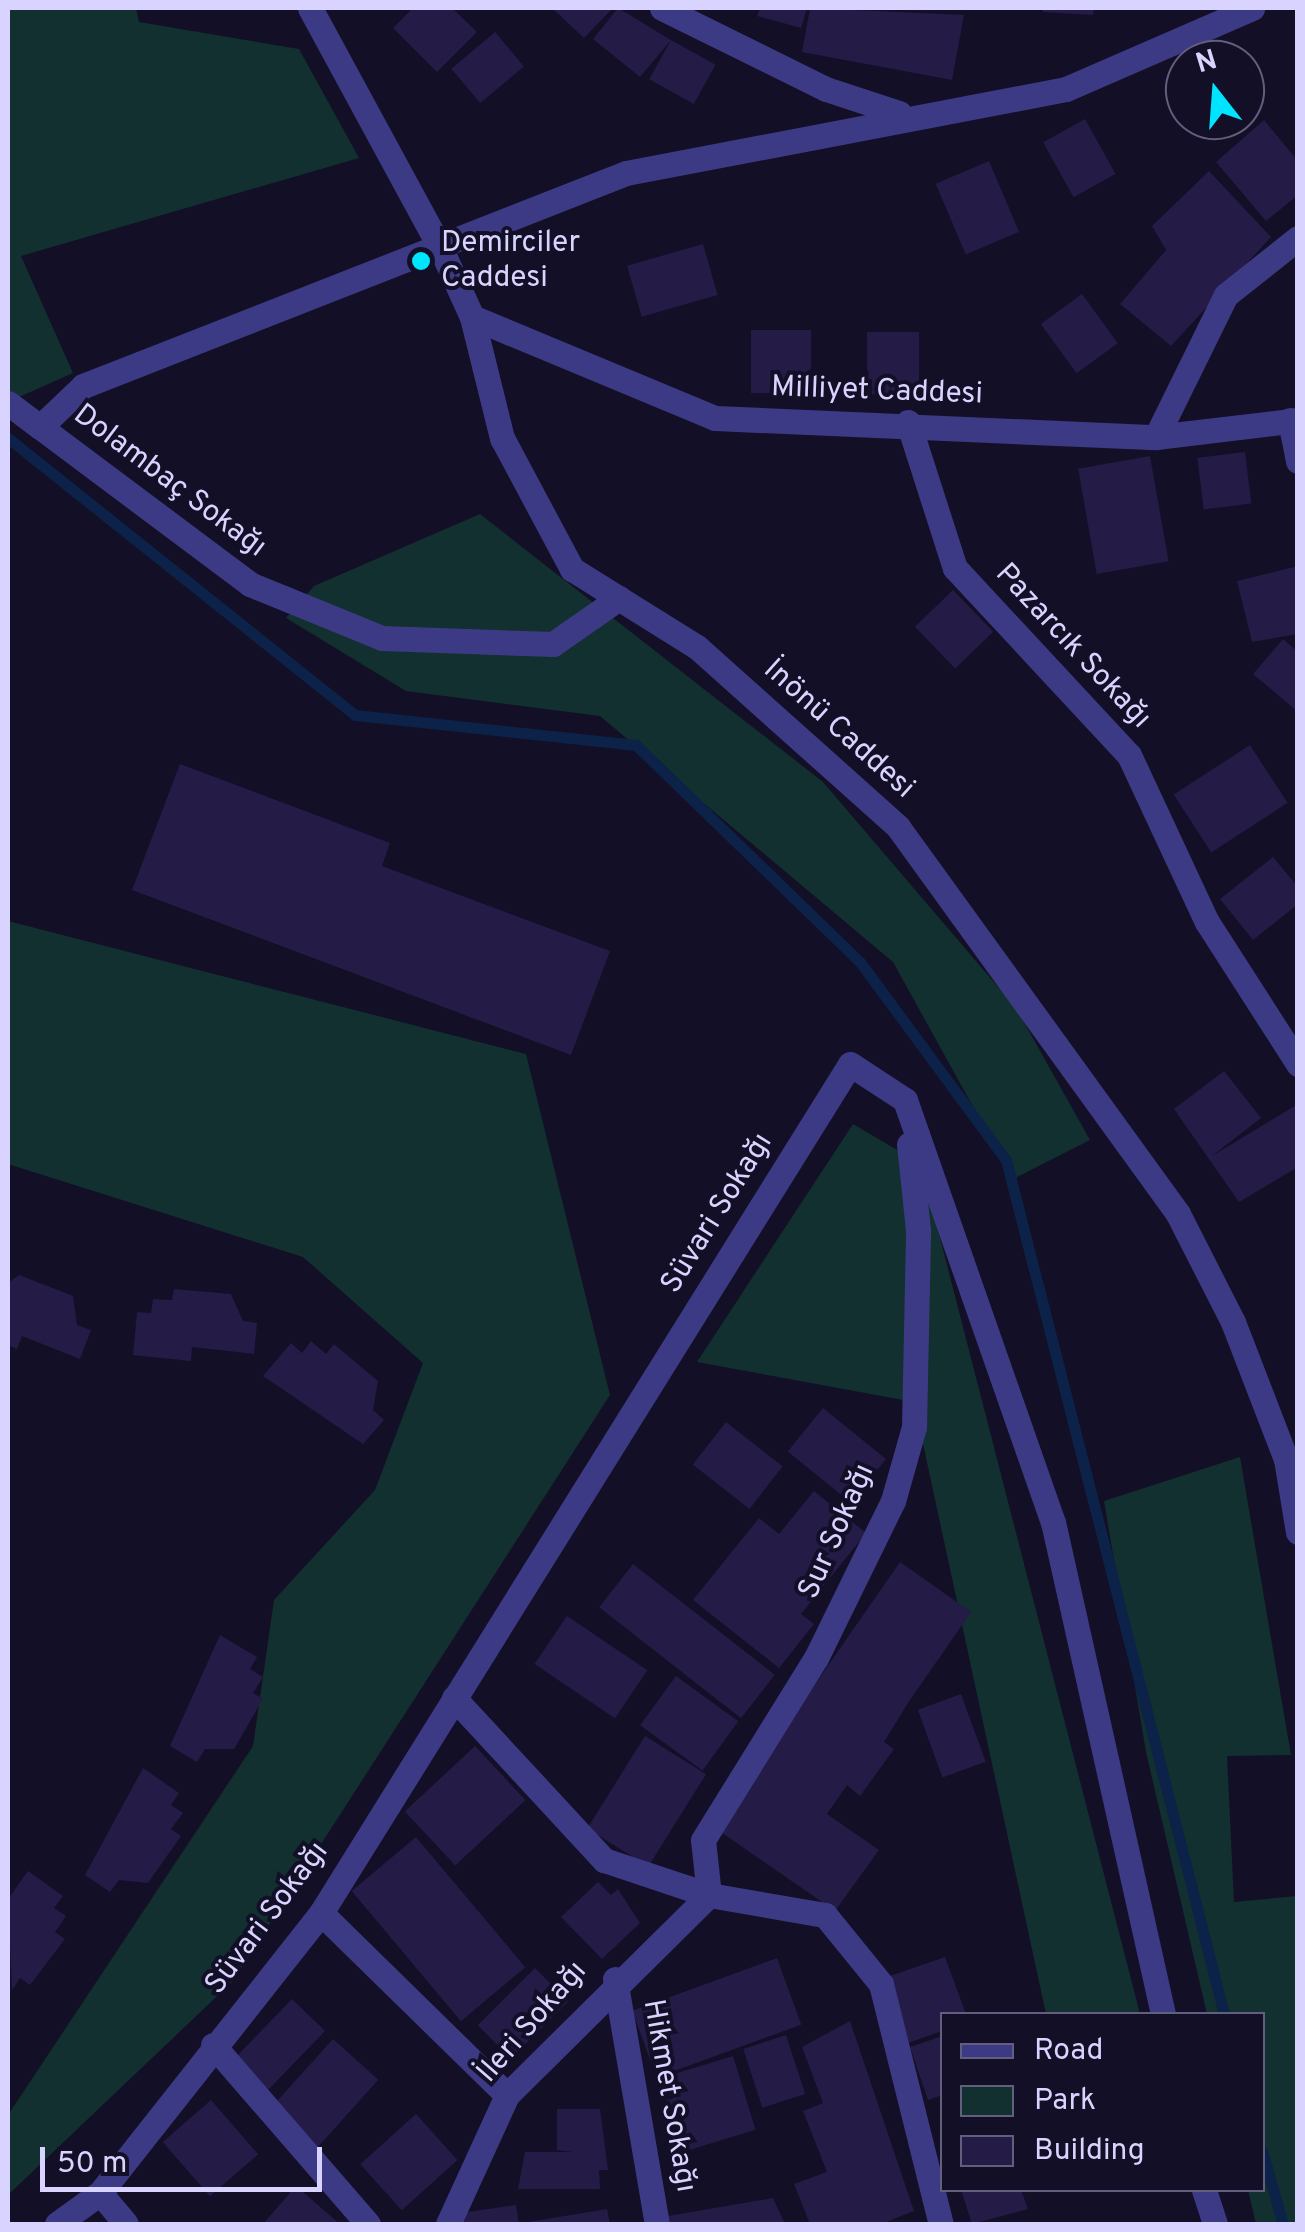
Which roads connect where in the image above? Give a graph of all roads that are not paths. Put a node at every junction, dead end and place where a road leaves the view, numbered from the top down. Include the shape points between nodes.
1 (310, 8) edge
2 (662, 8) edge
3 (1252, 8) edge
4 (904, 114) junction
5 (1298, 238) edge
6 (441, 250) junction
7 (472, 317) junction
8 (8, 404) edge
9 (1294, 420) edge
10 (908, 422) junction
11 (40, 427) junction
12 (1156, 438) junction
13 (1298, 461) edge
14 (619, 598) junction
15 (1298, 1064) edge
16 (905, 1100) junction
17 (1292, 1460) edge
18 (1298, 1532) edge
19 (454, 1698) junction
20 (708, 1895) junction
21 (321, 1913) junction
22 (615, 1980) junction
23 (1162, 2012) edge
24 (213, 2045) junction
25 (507, 2094) junction
26 (1205, 2192) edge
27 (100, 2193) junction
28 (57, 2224) edge
29 (126, 2224) edge
30 (368, 2224) edge
31 (448, 2224) edge
32 (657, 2224) edge
33 (941, 2224) edge
34 (1215, 2224) edge

1 - 6 street, İnönü Caddesi
2 - 4 street via 826,89
3 - 4 street via 1066,89
4 - 6 street via 626,172
5 - 12 street via 1226,295
6 - 7 street, İnönü Caddesi
6 - 11 street, Dolambaç Sokağı via 83,386
7 - 10 street, Milliyet Caddesi via 715,418
7 - 14 street, İnönü Caddesi via 502,438 572,569
8 - 11 street
9 - 12 street, Milliyet Caddesi
9 - 13 street
10 - 12 street, Milliyet Caddesi
10 - 15 street, Pazarcık Sokağı via 955,568 1130,754 1207,922
11 - 14 street, Dolambaç Sokağı via 250,584 382,638 553,644
14 - 17 street, İnönü Caddesi via 697,647 898,827 1178,1214
16 - 19 street, Süvari Sokağı via 850,1064
16 - 20 street, Sur Sokağı via 918,1230 914,1427 893,1501 816,1658 702,1840
16 - 23 street via 1053,1522
17 - 18 street, İnönü Caddesi
19 - 20 street via 604,1860
19 - 21 street, Süvari Sokağı
20 - 22 street, İleri Sokağı
20 - 33 street via 825,1915 881,1984
21 - 24 street, Süvari Sokağı
21 - 25 street
22 - 25 street, İleri Sokağı
22 - 32 street, Hikmet Sokağı
24 - 27 street, Süvari Sokağı
24 - 30 street
25 - 31 street, İleri Sokağı
26 - 34 street
27 - 28 street, Süvari Sokağı
27 - 29 street

